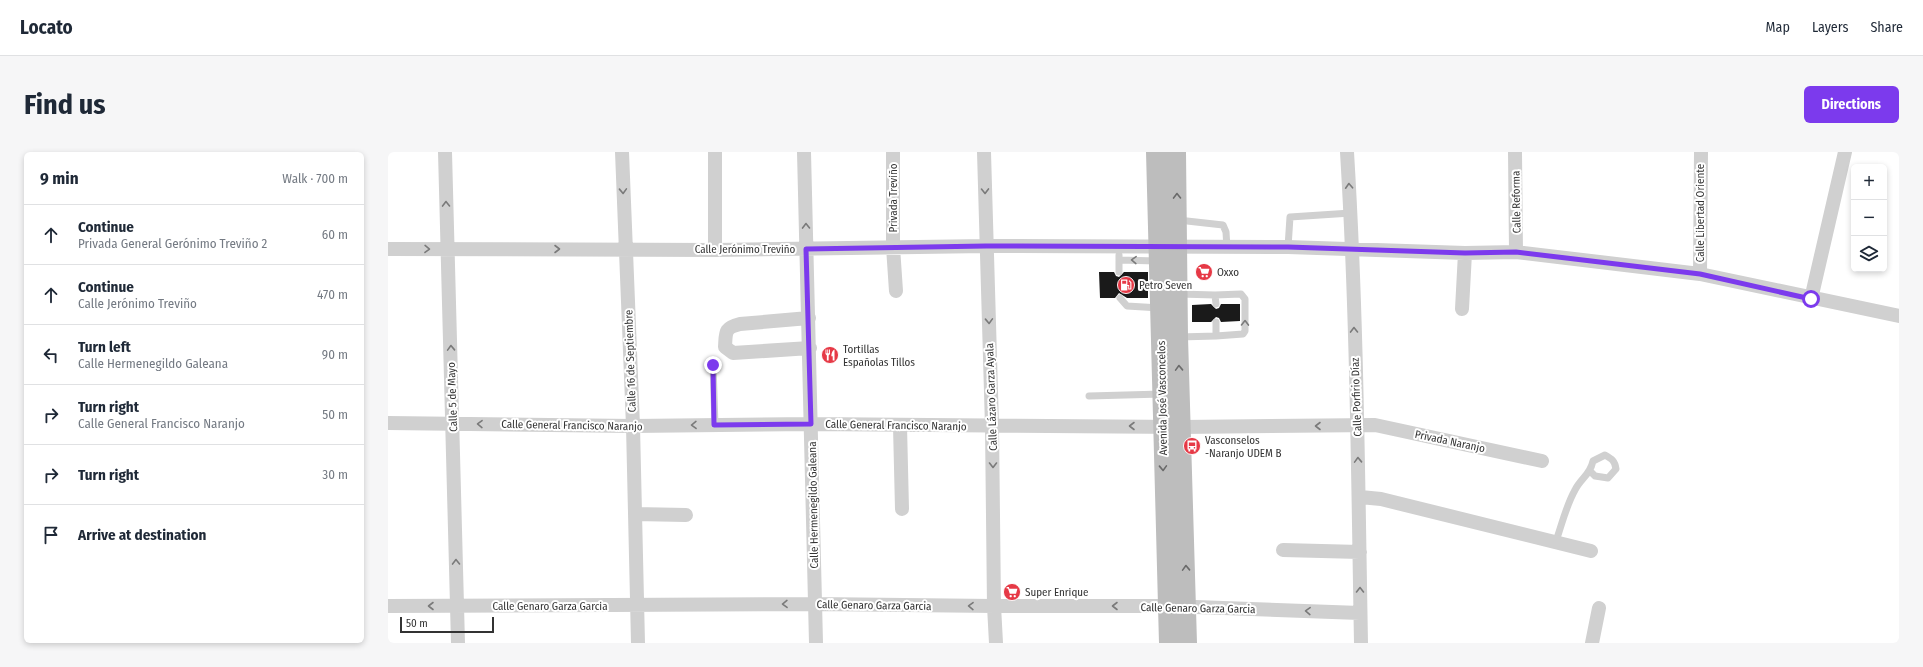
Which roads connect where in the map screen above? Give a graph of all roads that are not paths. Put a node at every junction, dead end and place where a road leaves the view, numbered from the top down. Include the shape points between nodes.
1 (445, 152) edge
2 (622, 152) edge
3 (715, 152) edge
4 (804, 152) edge
5 (893, 152) edge
6 (984, 152) edge
7 (1156, 152) edge
8 (1176, 152) edge
9 (1347, 152) edge
10 (1515, 152) edge
11 (1701, 152) edge
12 (1845, 152) edge
13 (1351, 213) junction
14 (1168, 220) junction
15 (986, 246) junction
16 (893, 247) junction
17 (1288, 247) junction
18 (1227, 248) junction
19 (1352, 248) junction
20 (388, 249) edge
21 (625, 249) junction
22 (806, 249) junction
23 (448, 250) junction
24 (715, 250) junction
25 (1516, 252) junction
26 (1119, 253) junction
27 (1465, 253) junction
28 (1168, 257) junction
29 (1119, 272) dead end
30 (1700, 274) junction
31 (896, 291) dead end
32 (1215, 295) junction
33 (1120, 298) dead end
34 (1811, 299) junction
35 (1169, 301) junction
36 (1216, 304) dead end
37 (1462, 309) dead end
38 (1899, 316) edge
39 (809, 318) junction
40 (1216, 322) dead end
41 (1216, 336) junction
42 (1169, 337) junction
43 (810, 348) junction
44 (713, 365) dead end
45 (1171, 394) junction
46 (1089, 396) dead end
47 (388, 423) edge
48 (453, 424) junction
49 (811, 424) junction
50 (714, 425) junction
51 (633, 426) junction
52 (900, 426) junction
53 (992, 426) junction
54 (1357, 426) junction
55 (1172, 427) junction
56 (1542, 461) dead end
57 (1591, 472) dead end
58 (1360, 497) junction
59 (902, 509) dead end
60 (635, 514) junction
61 (686, 515) dead end
62 (1556, 541) junction
63 (1284, 550) dead end
64 (1591, 551) dead end
65 (1360, 552) junction
66 (815, 604) junction
67 (388, 606) edge
68 (457, 606) junction
69 (638, 606) junction
70 (994, 606) junction
71 (1177, 607) junction
72 (1599, 608) dead end
73 (1360, 613) junction
74 (458, 643) edge
75 (638, 643) edge
76 (816, 643) edge
77 (996, 643) edge
78 (1169, 643) edge
79 (1187, 643) edge
80 (1361, 643) edge
81 (1592, 643) edge

23 -> 1 street, Calle 5 de Mayo
2 -> 21 street, Calle 16 de Septiembre
3 - 24 street
22 -> 4 street, Calle Hermenegildo Galeana
5 - 16 street, Privada Treviño
6 -> 15 street, Calle Lázaro Garza Ayala
7 - 14 main road, Avenida José Vasconcelos
14 -> 8 main road, Avenida José Vasconcelos
13 -> 9 street, Calle Porfirio Díaz
10 - 25 street, Calle Reforma
11 - 30 street, Calle Libertad Oriente
12 - 34 street
13 - 17 lane via 1290,217
13 - 19 street, Calle Porfirio Díaz
14 - 18 lane via 1223,225
14 - 28 main road, Avenida José Vasconcelos
15 - 16 street, Calle Jerónimo Treviño
15 - 26 street, Calle Jerónimo Treviño
15 -> 53 street, Calle Lázaro Garza Ayala
16 - 22 street, Calle Jerónimo Treviño
16 - 31 street, Privada Treviño
17 - 18 street, Calle Jerónimo Treviño
17 - 19 street, Calle Jerónimo Treviño
18 - 28 street, Calle Jerónimo Treviño
19 - 27 street, Calle Jerónimo Treviño
54 -> 19 street, Calle Porfirio Díaz
20 -> 23 street, Calle Jerónimo Treviño
23 -> 21 street, Calle Jerónimo Treviño
21 - 24 street, Calle Jerónimo Treviño
21 - 51 street, Calle 16 de Septiembre
22 - 24 street, Calle Jerónimo Treviño
22 - 39 street, Calle Hermenegildo Galeana
48 -> 23 street, Calle 5 de Mayo
25 - 27 street, Calle Jerónimo Treviño
25 - 30 street, Calle Jerónimo Treviño
26 - 28 street, Calle Jerónimo Treviño
26 - 29 lane
27 - 37 street
28 - 35 main road, Avenida José Vasconcelos
30 - 34 street, Calle Jerónimo Treviño
32 - 35 lane
32 - 36 lane
41 -> 32 lane via 1243,334 1245,299 1241,294
33 - 35 lane via 1127,306
34 - 38 street, Calle Jerónimo Treviño
35 - 42 main road, Avenida José Vasconcelos
39 - 43 street, Calle Hermenegildo Galeana
39 - 43 street via 730,327 726,332 725,347 733,353
40 - 41 lane
41 - 42 lane
42 - 45 main road, Avenida José Vasconcelos
43 - 49 street, Calle Hermenegildo Galeana
44 - 50 lane
45 - 46 lane
45 - 55 main road, Avenida José Vasconcelos
47 - 48 street, Calle General Francisco Naranjo
51 -> 48 street, Calle General Francisco Naranjo
68 -> 48 street, Calle 5 de Mayo
49 - 50 street, Calle General Francisco Naranjo
49 - 52 street, Calle General Francisco Naranjo
49 - 66 street, Calle Hermenegildo Galeana
50 -> 51 street, Calle General Francisco Naranjo
51 - 60 street, Calle 16 de Septiembre
52 - 53 street, Calle General Francisco Naranjo
52 - 59 street
55 -> 53 street, Calle General Francisco Naranjo
53 -> 70 street, Calle Lázaro Garza Ayala
54 -> 55 street, Calle General Francisco Naranjo
54 - 56 street, Privada Naranjo via 1375,425
58 -> 54 street, Calle Porfirio Díaz
55 - 71 main road, Avenida José Vasconcelos
57 - 62 lane via 1575,489
58 - 62 street via 1381,499
58 - 65 street, Calle Porfirio Díaz
60 - 61 street
60 - 69 street, Calle 16 de Septiembre
62 - 64 street
63 - 65 street
73 -> 65 street, Calle Porfirio Díaz
66 -> 69 street, Calle Genaro Garza Garcia
70 -> 66 street, Calle Genaro Garza Garcia
66 - 76 street, Calle Hermenegildo Galeana
68 -> 67 street, Calle Genaro Garza Garcia
68 - 69 street, Calle Genaro Garza Garcia
68 - 74 street, Calle 5 de Mayo
69 - 75 street, Calle 16 de Septiembre
71 -> 70 street, Calle Genaro Garza Garcia
70 - 77 street, Calle Lázaro Garza Ayala
73 -> 71 street, Calle Genaro Garza Garcia
71 - 78 main road, Avenida José Vasconcelos
71 - 79 main road, Avenida José Vasconcelos
72 - 81 street
73 - 80 street, Calle Porfirio Díaz

